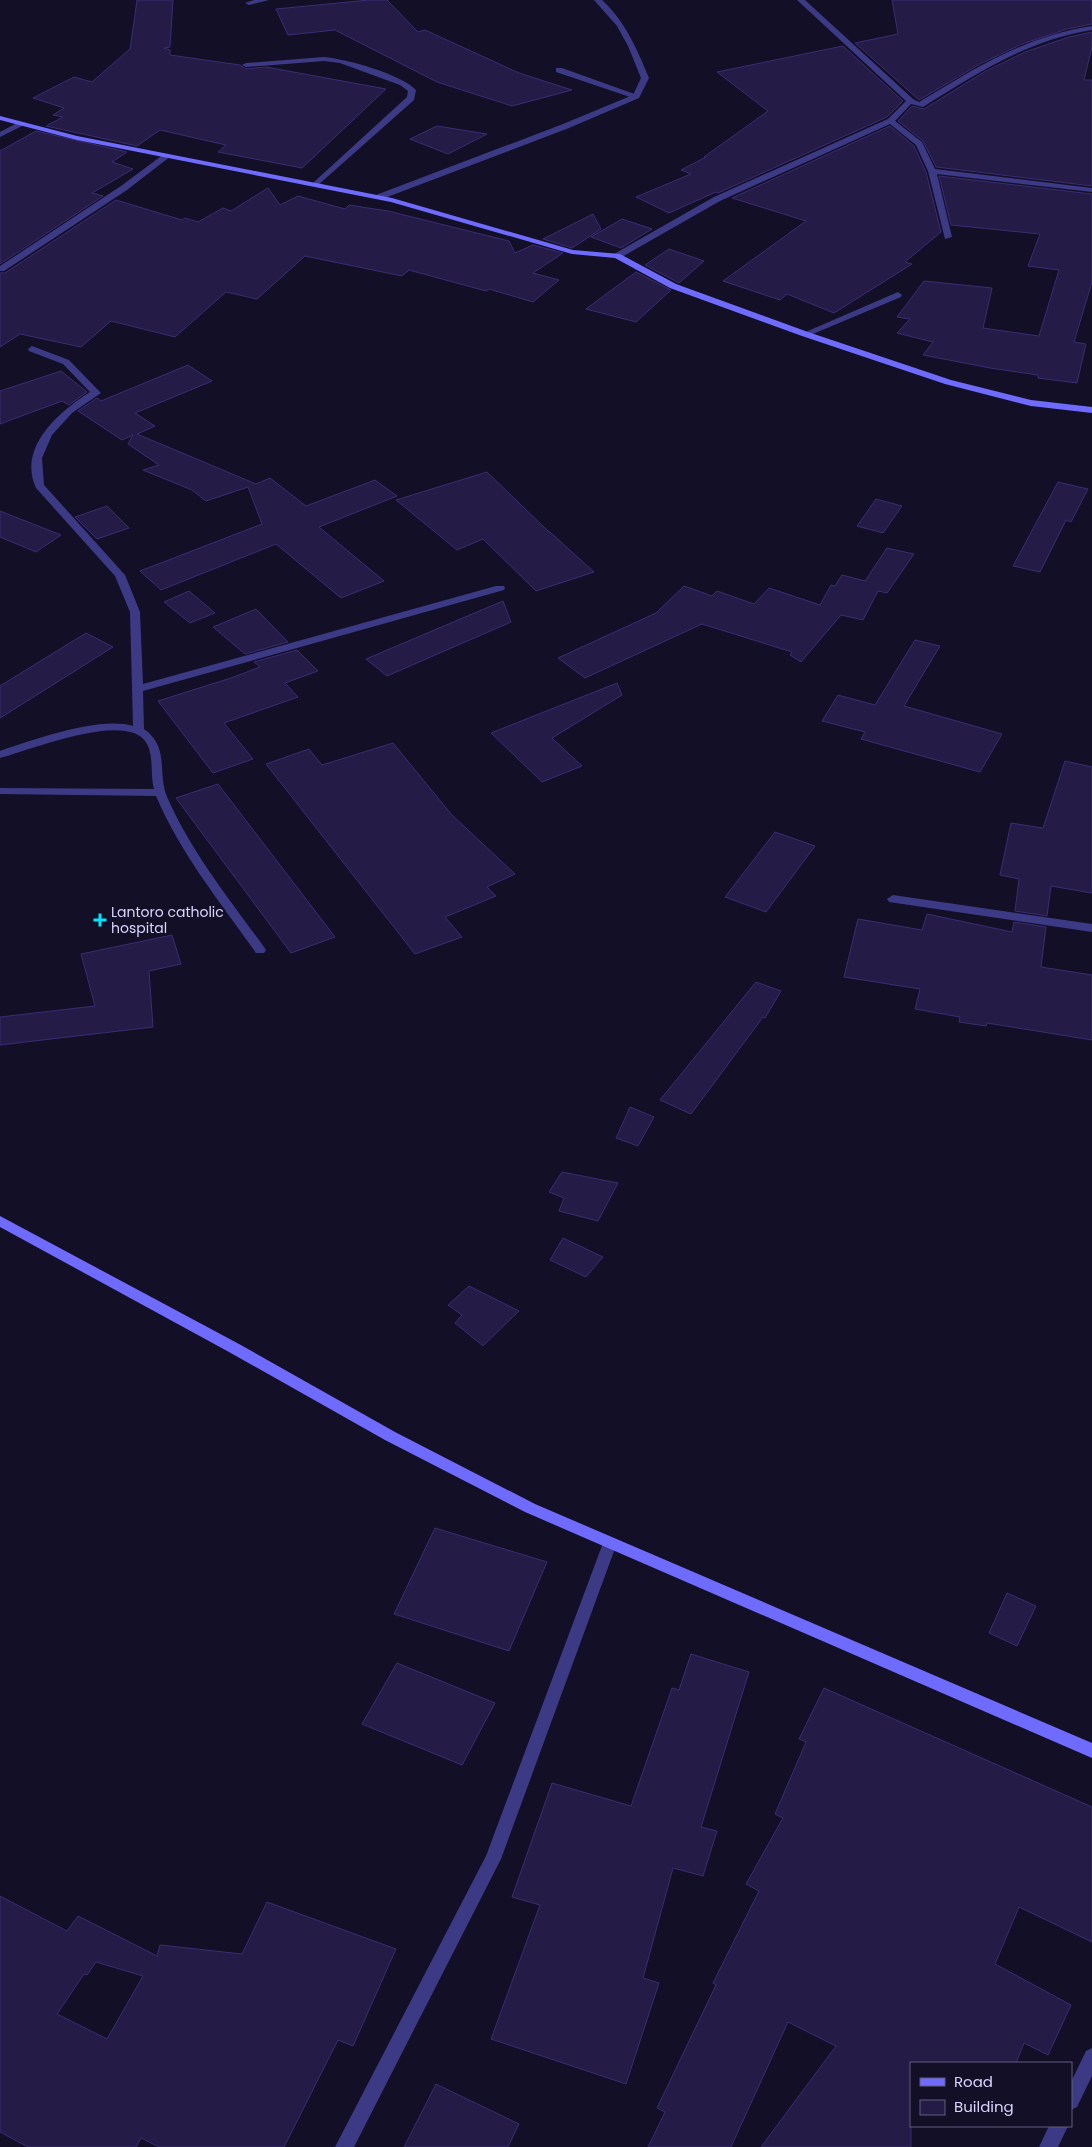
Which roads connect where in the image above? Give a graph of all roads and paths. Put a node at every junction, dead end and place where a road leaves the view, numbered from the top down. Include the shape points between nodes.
1 (265, 0) edge
2 (598, 0) edge
3 (801, 0) edge
4 (249, 3) dead end
5 (1092, 28) edge
6 (246, 65) dead end
7 (560, 70) dead end
8 (636, 96) junction
9 (910, 101) junction
10 (0, 118) edge
11 (891, 121) junction
12 (22, 124) junction
13 (0, 135) edge
14 (167, 156) junction
15 (932, 171) junction
16 (317, 184) junction
17 (1092, 190) edge
18 (379, 197) junction
19 (948, 236) dead end
20 (617, 256) junction
21 (1, 269) edge
22 (898, 295) dead end
23 (805, 334) junction
24 (32, 349) dead end
25 (1092, 407) edge
26 (500, 588) dead end
27 (137, 689) junction
28 (139, 730) junction
29 (0, 755) edge
30 (0, 791) edge
31 (159, 793) junction
32 (893, 899) dead end
33 (1092, 928) edge
34 (260, 950) dead end
35 (0, 1221) edge
36 (610, 1543) junction
37 (1092, 1751) edge
38 (1092, 2057) edge
39 (1072, 2099) edge
40 (1058, 2127) edge
41 (344, 2147) edge
42 (1048, 2147) edge

1 - 4 street
2 - 8 street via 631,42 645,78
3 - 9 street
5 - 9 street via 1075,30 1007,52 920,105
6 - 16 street via 324,59 341,61 403,83 412,90 411,98
7 - 8 street
8 - 18 street via 532,140
9 - 11 street
10 - 12 street
11 - 15 street via 919,144
11 - 20 street via 717,199
12 - 13 street
12 - 14 street
14 - 16 street
14 - 21 street
15 - 17 street
15 - 19 street
16 - 18 street
18 - 20 street via 572,252
20 - 23 street via 673,286
22 - 23 street
23 - 25 street via 988,394 1082,410
24 - 27 street via 66,362 96,393 56,421 38,456 39,486 120,575 135,612
26 - 27 street
27 - 28 street
28 - 29 street via 116,726 91,729
28 - 31 street via 149,738 156,753
30 - 31 street
31 - 34 street via 184,840
32 - 33 street
35 - 36 street via 390,1436 530,1508
36 - 37 street
36 - 41 street via 493,1859
38 - 39 street
40 - 42 street

